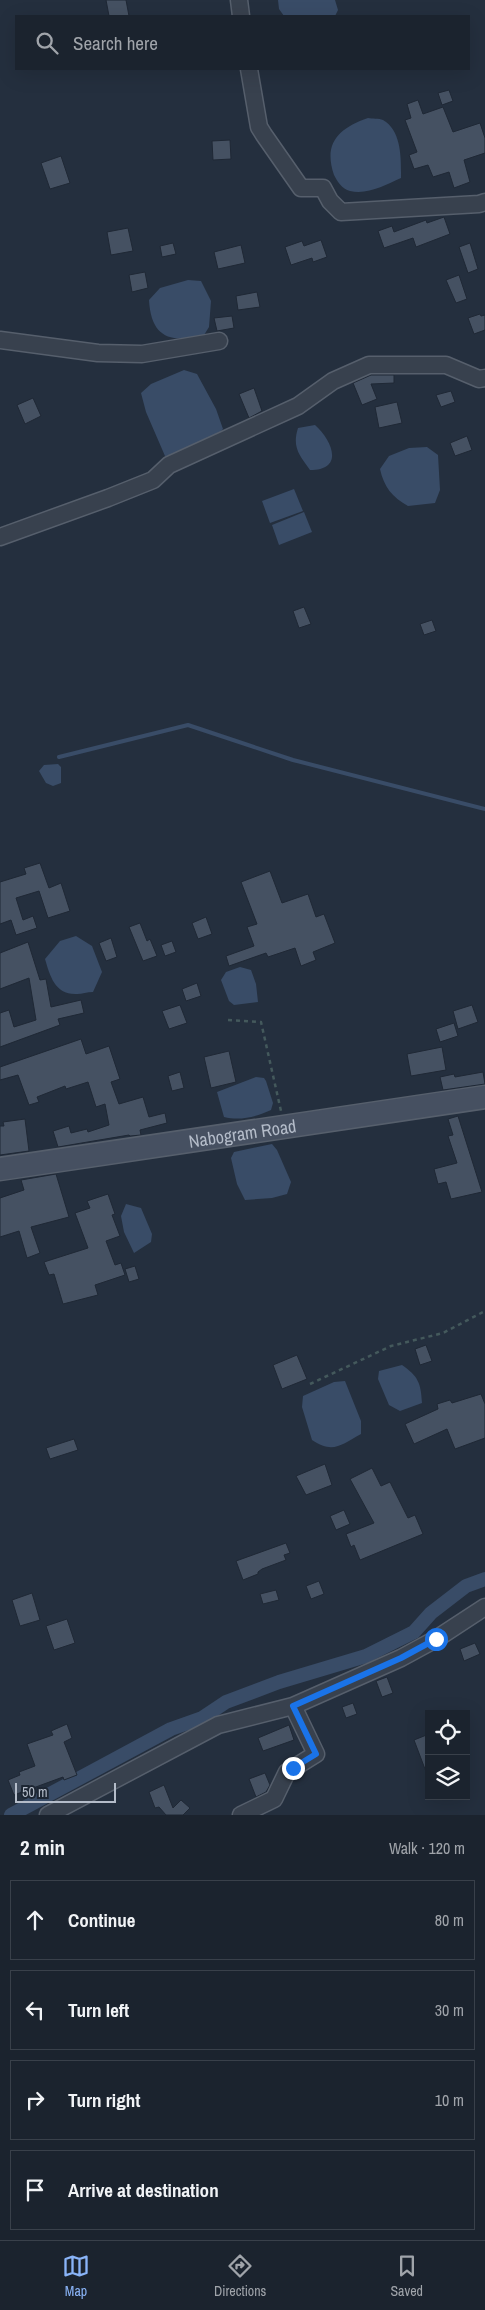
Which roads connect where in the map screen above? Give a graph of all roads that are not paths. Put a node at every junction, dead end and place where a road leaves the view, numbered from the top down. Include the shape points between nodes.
1 (238, 0) edge
2 (241, 15) edge
3 (248, 70) edge
4 (485, 202) edge
5 (0, 340) edge
6 (219, 341) dead end
7 (485, 378) edge
8 (0, 537) edge
9 (485, 1098) edge
10 (0, 1169) edge
11 (485, 1607) edge
12 (293, 1706) junction
13 (48, 1815) edge
14 (241, 1815) edge

1 - 2 street
3 - 4 street via 259,127 264,135 301,188 323,188 341,212
5 - 6 street via 98,353 142,354
7 - 8 street via 480,379 446,365 369,365 334,381 298,406 169,466 153,480
9 - 10 main road, Nabogram Road
11 - 12 street via 401,1658
12 - 13 street via 218,1725
12 - 14 street via 316,1754 287,1772 274,1798

